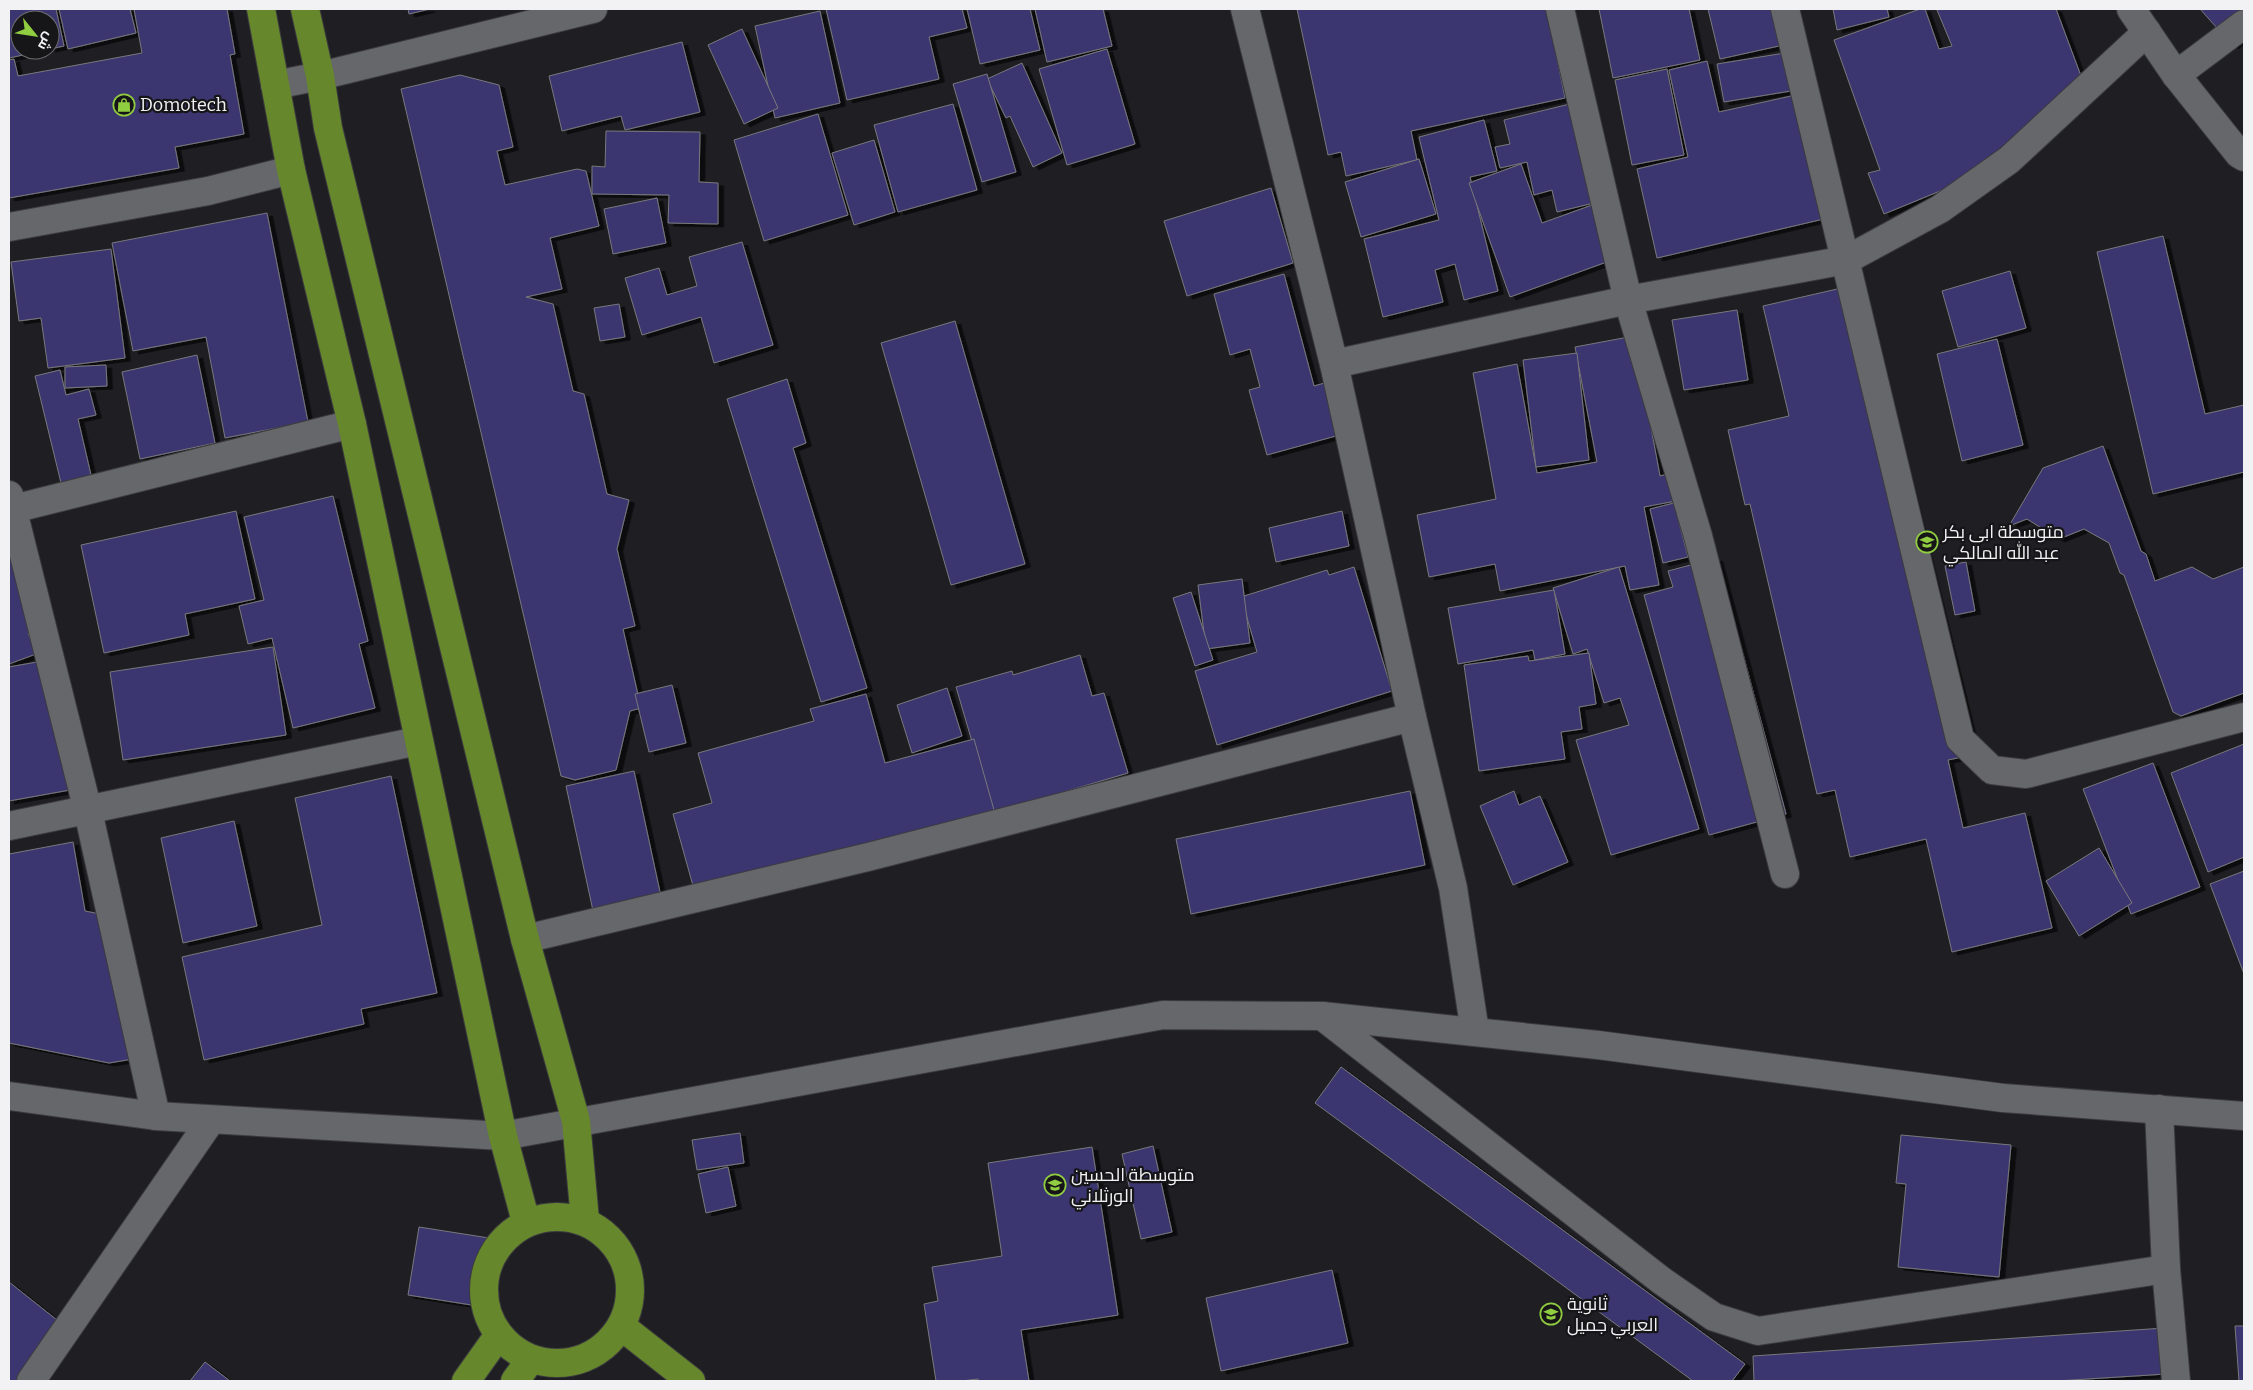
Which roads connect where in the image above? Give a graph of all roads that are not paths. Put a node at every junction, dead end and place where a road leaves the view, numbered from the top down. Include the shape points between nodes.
1 (261, 9) edge
2 (305, 9) edge
3 (593, 9) edge
4 (1245, 9) edge
5 (1560, 9) edge
6 (1785, 9) edge
7 (2131, 9) edge
8 (2244, 24) edge
9 (2147, 32) junction
10 (2176, 75) junction
11 (320, 76) junction
12 (275, 85) junction
13 (2244, 156) edge
14 (292, 170) junction
15 (9, 227) edge
16 (1846, 260) junction
17 (1628, 300) junction
18 (1334, 364) junction
19 (352, 424) junction
20 (10, 505) edge
21 (1412, 717) junction
22 (2244, 717) edge
23 (418, 741) junction
24 (88, 811) junction
25 (9, 826) edge
26 (1785, 874) dead end
27 (525, 939) junction
28 (1322, 1016) junction
29 (1475, 1032) junction
30 (9, 1096) edge
31 (2159, 1109) junction
32 (156, 1116) junction
33 (2244, 1116) edge
34 (211, 1120) junction
35 (576, 1121) junction
36 (503, 1136) junction
37 (585, 1220) junction
38 (526, 1222) junction
39 (2166, 1269) junction
40 (621, 1326) junction
41 (498, 1336) junction
42 (523, 1370) edge
43 (31, 1381) edge
44 (466, 1381) edge
45 (691, 1381) edge
46 (2176, 1381) edge

1 - 12 main road
2 - 11 main road
3 - 11 street
4 - 18 street
5 - 17 street
6 - 16 street
7 - 9 street
8 - 10 street
9 - 10 street
9 - 16 street via 2009,160 1940,209
10 - 13 street via 2238,154
11 - 12 street
11 - 27 main road via 328,128
12 - 14 main road
14 - 15 street via 208,191
14 - 19 main road
16 - 17 street
16 - 22 street via 1960,739 1992,770 2026,774
17 - 18 street
17 - 26 street via 1698,536
18 - 21 street
19 - 20 street
19 - 23 main road
20 - 24 street
21 - 27 street via 868,857
21 - 29 street via 1453,888
23 - 24 street
23 - 36 main road
24 - 25 street
24 - 32 street
27 - 35 main road
28 - 29 street
28 - 35 street via 1163,1015
28 - 39 street via 1662,1281 1714,1317 1758,1331
29 - 31 street via 2003,1098
30 - 32 street
31 - 33 street
31 - 39 street
32 - 34 street
34 - 36 street
34 - 43 street
35 - 36 street
35 - 37 main road
36 - 38 main road
37 - 38 main road via 555,1215
37 - 40 main road via 605,1234 622,1253 629,1277 630,1302
38 - 41 main road via 504,1237 489,1260 482,1286 486,1313
39 - 46 street
40 - 42 main road via 604,1346 582,1359
40 - 45 main road
41 - 42 main road
41 - 44 main road

